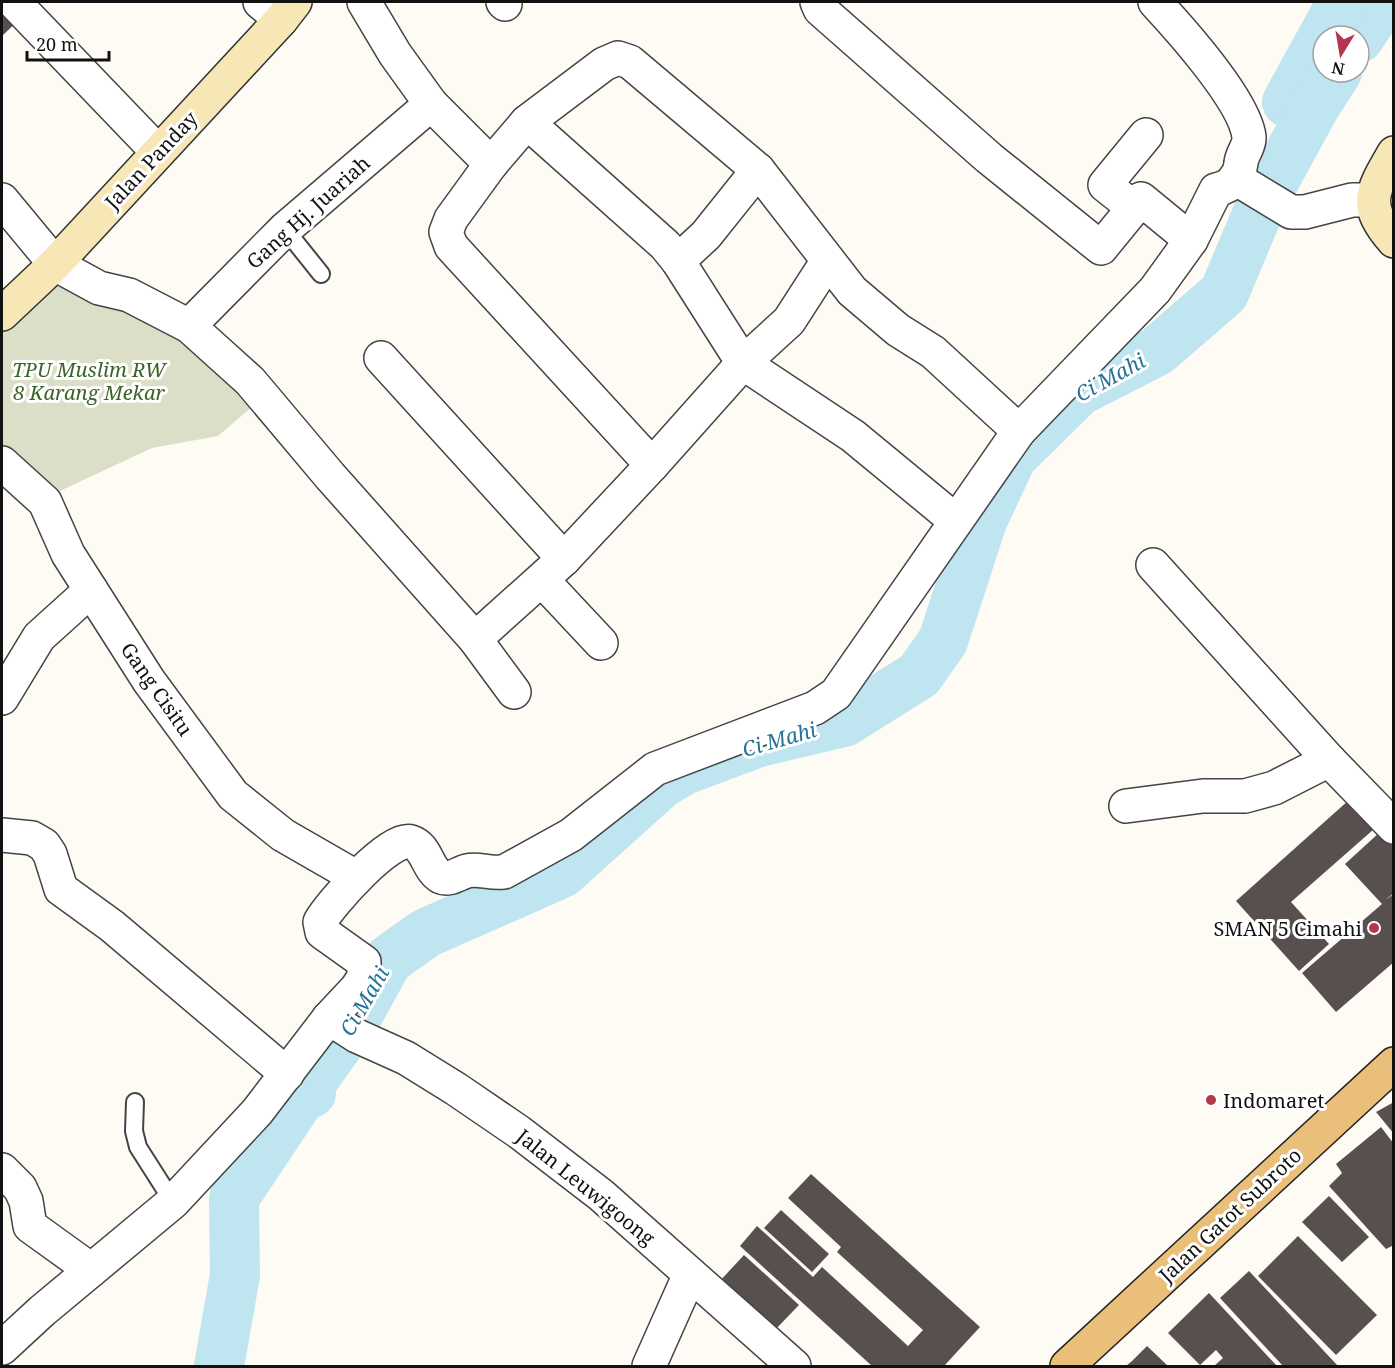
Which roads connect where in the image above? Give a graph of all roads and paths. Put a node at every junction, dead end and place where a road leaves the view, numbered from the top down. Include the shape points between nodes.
1 (14, 2) edge
2 (364, 2) edge
3 (817, 2) edge
4 (1155, 2) edge
5 (279, 8) edge
6 (431, 104) junction
7 (528, 122) junction
8 (1146, 135) dead end
9 (158, 152) junction
10 (1394, 153) edge
11 (491, 164) junction
12 (758, 170) junction
13 (1238, 180) junction
14 (2, 200) edge
15 (1373, 200) junction
16 (1134, 208) junction
17 (285, 229) junction
18 (1191, 240) junction
19 (1394, 241) edge
20 (678, 261) junction
21 (827, 262) junction
22 (55, 264) junction
23 (321, 274) dead end
24 (2, 314) edge
25 (189, 326) junction
26 (381, 358) dead end
27 (743, 363) junction
28 (1019, 431) junction
29 (2, 463) edge
30 (652, 465) junction
31 (956, 522) junction
32 (1153, 564) dead end
33 (553, 569) junction
34 (92, 590) junction
35 (475, 639) junction
36 (601, 643) dead end
37 (514, 692) dead end
38 (2, 698) edge
39 (1329, 760) junction
40 (1125, 806) dead end
41 (1394, 827) edge
42 (2, 835) edge
43 (356, 877) junction
44 (342, 1026) junction
45 (1394, 1064) edge
46 (287, 1074) junction
47 (135, 1102) dead end
48 (2, 1170) edge
49 (173, 1202) junction
50 (91, 1270) junction
51 (690, 1274) junction
52 (2, 1348) edge
53 (649, 1366) edge
54 (794, 1366) edge
55 (1067, 1366) edge

1 - 9 street
2 - 6 street
3 - 16 street via 820,9 989,158 1101,248
4 - 13 street via 1212,68 1235,104 1249,140
5 - 9 street, Jalan Panday
6 - 11 street
6 - 17 street, Gang Hj. Juariah
7 - 11 street
7 - 12 street via 604,64 618,58 630,62
7 - 20 street
8 - 16 street via 1105,185
9 - 22 street, Jalan Panday
10 - 15 street via 1375,185
11 - 30 street via 451,219 446,232 452,246
12 - 20 street via 706,235
12 - 21 street
13 - 15 street via 1286,210 1305,212 1352,200
13 - 18 street via 1216,190
14 - 22 street
15 - 19 street via 1380,225
16 - 18 street via 1141,199
17 - 23 lane
17 - 25 street, Gang Hj. Juariah
18 - 28 street via 1155,290
20 - 27 street
21 - 27 street via 789,321
21 - 28 street via 872,310 933,351
22 - 24 street, Jalan Panday
22 - 25 street via 99,288 129,295
25 - 35 street via 250,381
26 - 33 street
27 - 30 street
27 - 31 street via 853,436
28 - 31 street
29 - 34 street, Gang Cisitu via 45,502 68,554
30 - 33 street
31 - 43 street via 836,694 826,702 655,769 571,835 504,872 468,870 443,878 420,848 404,841
32 - 39 street
33 - 35 street
33 - 36 street
34 - 38 street via 39,637
34 - 43 street, Gang Cisitu via 149,681 233,795 283,835
35 - 37 street
39 - 40 street via 1274,788 1245,796 1203,796
39 - 41 street
42 - 46 street via 32,838 44,845 61,889 112,926
43 - 44 street via 320,922 322,932 364,962 364,977
44 - 46 street
44 - 51 street, Jalan Leuwigoong via 406,1058 519,1132 601,1195
45 - 55 main road, Jalan Gatot Subroto
46 - 49 street
47 - 49 lane via 138,1147
48 - 50 street via 20,1188 30,1226
49 - 50 street
50 - 52 street
51 - 53 street
51 - 54 street, Jalan Leuwigoong

